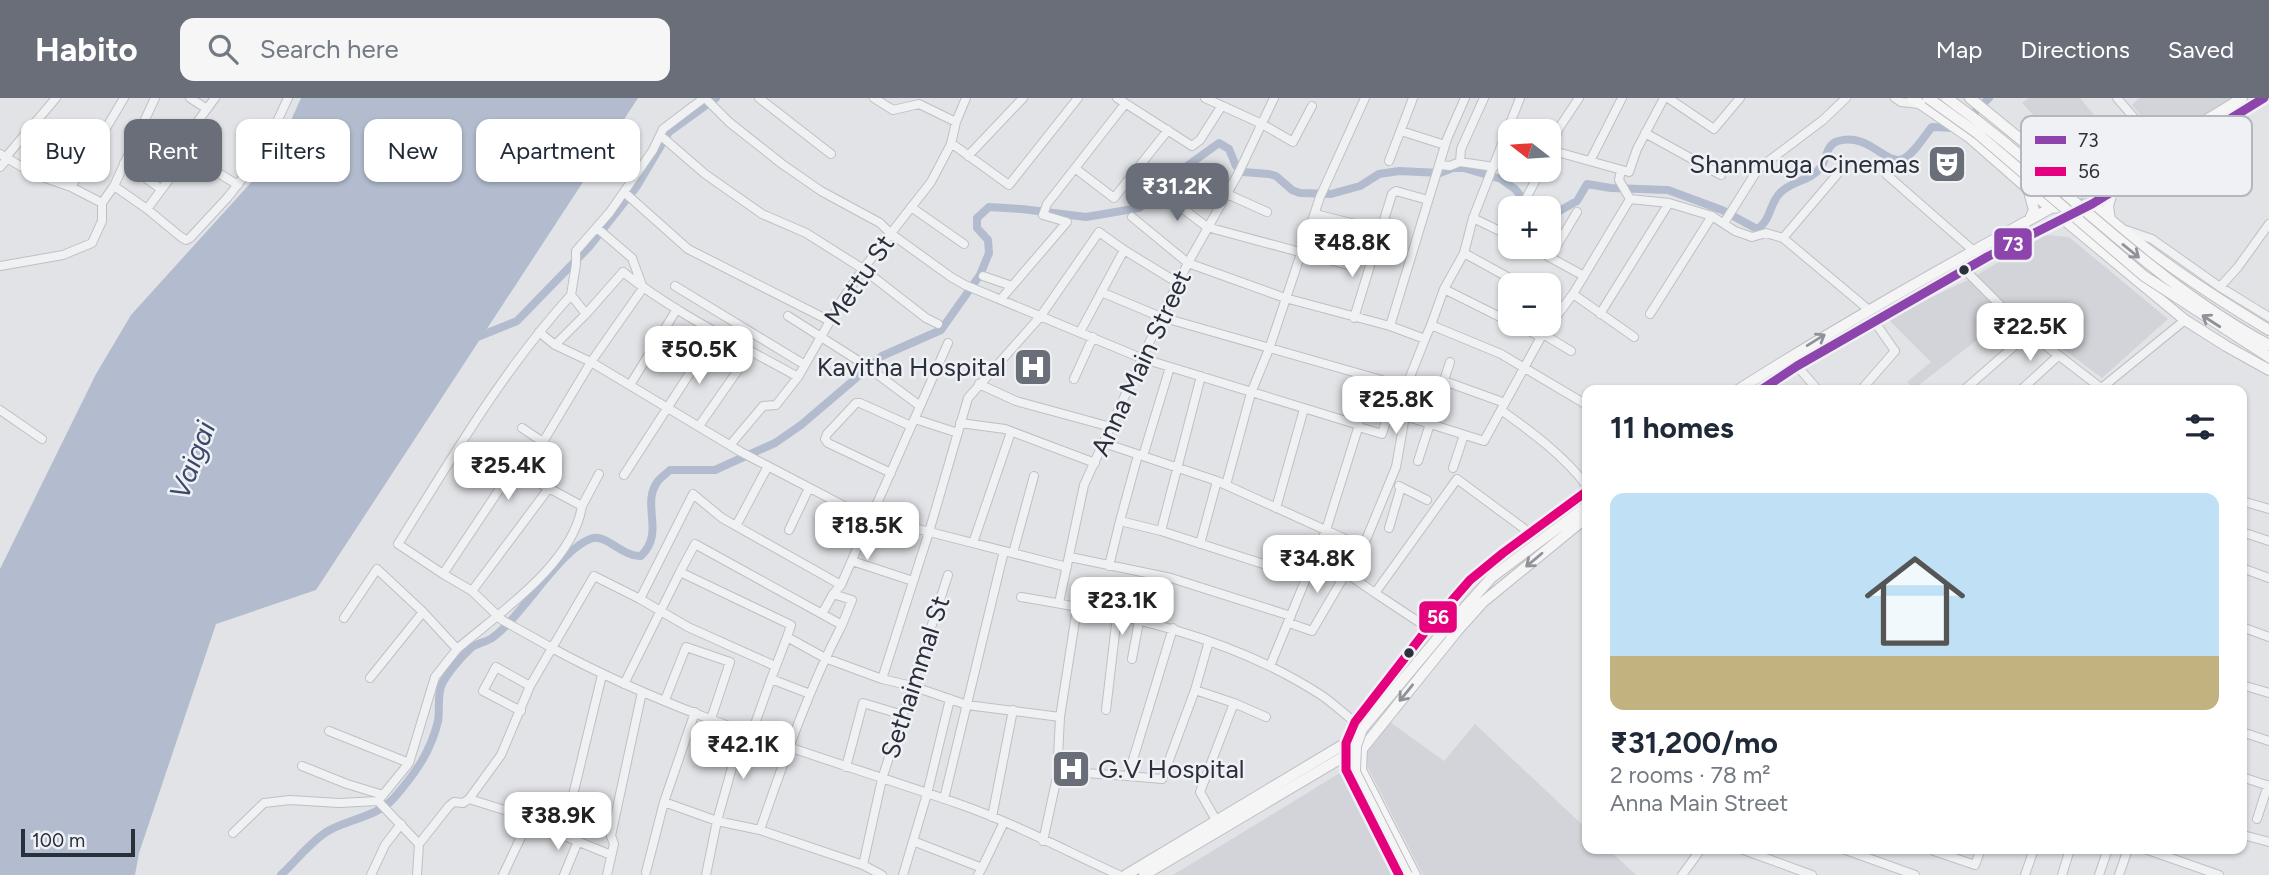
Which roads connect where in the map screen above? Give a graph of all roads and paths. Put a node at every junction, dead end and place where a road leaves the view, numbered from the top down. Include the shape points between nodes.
1 (56, 98) edge
2 (124, 98) edge
3 (155, 98) edge
4 (190, 98) edge
5 (215, 98) edge
6 (288, 98) edge
7 (759, 98) edge
8 (874, 98) edge
9 (966, 98) edge
10 (1023, 98) edge
11 (1078, 98) edge
12 (1117, 98) edge
13 (1206, 98) edge
14 (1274, 98) edge
15 (1365, 98) edge
16 (1413, 98) edge
17 (1465, 98) edge
18 (1484, 98) edge
19 (1520, 98) edge
20 (1579, 98) edge
21 (1622, 98) edge
22 (1664, 98) edge
23 (1846, 98) edge
24 (1895, 98) edge
25 (1913, 98) edge
26 (1947, 98) edge
27 (1970, 98) edge
28 (2118, 98) edge
29 (2242, 98) edge
30 (2264, 98) edge
31 (1737, 99) edge
32 (707, 100) edge
33 (1925, 102) edge
34 (1125, 104) junction
35 (1312, 106) dead end
36 (1221, 107) junction
37 (207, 109) junction
38 (2133, 116) edge
39 (2212, 116) edge
40 (2235, 116) edge
41 (144, 119) edge
42 (200, 119) edge
43 (1512, 119) edge
44 (956, 122) junction
45 (1262, 124) junction
46 (1561, 125) edge
47 (1168, 130) junction
48 (1401, 131) junction
49 (1645, 133) junction
50 (663, 138) junction
51 (2021, 140) edge
52 (951, 143) junction
53 (1445, 145) junction
54 (831, 154) dead end
55 (1561, 154) edge
56 (968, 156) junction
57 (2021, 156) edge
58 (4, 157) edge
59 (1498, 157) edge
60 (1389, 161) dead end
61 (1590, 161) junction
62 (1460, 162) junction
63 (124, 163) edge
64 (1846, 164) dead end
65 (1440, 166) junction
66 (0, 167) edge
67 (1076, 169) junction
68 (1621, 170) junction
69 (2021, 171) edge
70 (1492, 173) junction
71 (1887, 174) dead end
72 (222, 175) edge
73 (1721, 175) dead end
74 (151, 182) edge
75 (167, 182) edge
76 (2021, 182) edge
77 (239, 185) junction
78 (114, 186) junction
79 (71, 187) junction
80 (161, 189) junction
81 (1227, 194) junction
82 (627, 195) junction
83 (1166, 196) dead end
84 (2030, 196) edge
85 (2037, 196) edge
86 (2051, 196) edge
87 (2068, 196) edge
88 (2072, 196) edge
89 (2076, 196) edge
90 (2105, 196) edge
91 (2111, 196) edge
92 (1628, 197) junction
93 (1428, 200) junction
94 (102, 203) junction
95 (1669, 203) junction
96 (2092, 204) junction
97 (2070, 206) junction
98 (911, 207) junction
99 (2050, 208) junction
100 (147, 209) junction
101 (1267, 212) dead end
102 (1577, 212) dead end
103 (1315, 214) junction
104 (1712, 216) junction
105 (1132, 217) dead end
106 (1473, 218) junction
107 (2031, 219) junction
108 (2063, 219) junction
109 (2110, 220) junction
110 (1727, 221) junction
111 (2269, 223) edge
112 (1207, 228) junction
113 (1498, 228) edge
114 (2120, 229) junction
115 (600, 231) junction
116 (2041, 231) junction
117 (890, 233) junction
118 (1783, 238) junction
119 (1561, 239) edge
120 (964, 244) dead end
121 (1124, 250) junction
122 (1975, 252) junction
123 (1301, 253) junction
124 (1464, 253) junction
125 (1554, 259) edge
126 (1188, 263) junction
127 (2119, 265) junction
128 (0, 267) edge
129 (863, 269) junction
130 (1965, 270) junction
131 (1500, 273) edge
132 (1584, 275) junction
133 (983, 276) dead end
134 (1178, 283) junction
135 (675, 286) dead end
136 (1012, 286) junction
137 (2220, 287) junction
138 (643, 288) junction
139 (1444, 289) junction
140 (1101, 292) junction
141 (1573, 294) junction
142 (571, 295) junction
143 (1284, 298) junction
144 (1001, 299) junction
145 (2000, 305) dead end
146 (1563, 308) joint
147 (677, 309) junction
148 (1868, 310) junction
149 (1561, 311) edge
150 (586, 314) junction
151 (1600, 314) junction
152 (1650, 314) dead end
153 (788, 316) dead end
154 (1498, 316) edge
155 (1040, 317) junction
156 (1161, 317) junction
157 (2269, 317) edge
158 (1354, 318) junction
159 (2185, 320) junction
160 (830, 321) junction
161 (1874, 321) junction
162 (2014, 321) dead end
163 (938, 324) dead end
164 (1431, 325) junction
165 (1391, 326) junction
166 (2269, 330) edge
167 (539, 332) junction
168 (1080, 332) junction
169 (2029, 333) junction
170 (1541, 336) edge
171 (1544, 336) edge
172 (1093, 337) junction
173 (1634, 337) dead end
174 (1425, 338) junction
175 (821, 339) junction
176 (948, 343) dead end
177 (555, 345) junction
178 (2269, 345) edge
179 (706, 348) dead end
180 (1269, 349) junction
181 (1572, 351) dead end
182 (2058, 356) junction
183 (2269, 357) edge
184 (1141, 358) junction
185 (591, 362) junction
186 (1450, 362) dead end
187 (805, 365) junction
188 (1797, 366) junction
189 (1170, 367) junction
190 (1524, 367) junction
191 (738, 370) dead end
192 (2269, 370) edge
193 (1201, 376) junction
194 (798, 377) junction
195 (1074, 379) dead end
196 (1444, 381) junction
197 (979, 384) junction
198 (630, 385) junction
199 (1746, 385) edge
200 (1768, 385) edge
201 (1814, 385) edge
202 (1865, 385) edge
203 (1970, 385) edge
204 (2026, 385) edge
205 (2095, 385) edge
206 (2105, 385) edge
207 (1401, 386) junction
208 (1251, 393) junction
209 (1582, 402) edge
210 (920, 406) junction
211 (1503, 407) junction
212 (667, 408) junction
213 (1304, 409) junction
214 (0, 410) edge
215 (1405, 416) junction
216 (913, 423) junction
217 (1430, 424) junction
218 (699, 426) junction
219 (1359, 426) junction
220 (1111, 427) junction
221 (522, 428) dead end
222 (959, 428) junction
223 (1011, 432) junction
224 (1464, 435) junction
225 (42, 439) dead end
226 (1104, 443) junction
227 (732, 444) junction
228 (1140, 456) junction
229 (1418, 461) dead end
230 (1095, 463) junction
231 (768, 466) junction
232 (1176, 467) junction
233 (1454, 468) dead end
234 (891, 473) junction
235 (599, 474) dead end
236 (624, 475) dead end
237 (1034, 476) dead end
238 (1217, 481) junction
239 (1390, 481) junction
240 (1582, 481) edge
241 (1226, 485) junction
242 (1401, 487) junction
243 (550, 488) junction
244 (809, 488) junction
245 (1582, 492) edge
246 (1427, 500) dead end
247 (2247, 502) edge
248 (582, 506) junction
249 (1276, 508) junction
250 (2269, 509) edge
251 (1582, 510) edge
252 (871, 520) junction
253 (1120, 521) junction
254 (1582, 525) edge
255 (736, 526) junction
256 (1389, 528) dead end
257 (789, 530) dead end
258 (1326, 530) junction
259 (1161, 531) junction
260 (929, 532) junction
261 (1530, 533) junction
262 (2247, 534) edge
263 (2269, 541) edge
264 (973, 543) junction
265 (1199, 544) junction
266 (1363, 547) junction
267 (1009, 552) junction
268 (1070, 557) junction
269 (852, 561) junction
270 (1109, 566) junction
271 (1068, 567) junction
272 (2247, 570) edge
273 (680, 572) junction
274 (1346, 573) junction
275 (443, 574) junction
276 (948, 575) dead end
277 (1307, 578) junction
278 (2269, 578) edge
279 (914, 581) junction
280 (841, 585) junction
281 (472, 591) junction
282 (1375, 593) junction
283 (833, 594) junction
284 (1021, 597) dead end
285 (640, 598) junction
286 (1059, 603) junction
287 (1077, 608) junction
288 (660, 610) junction
289 (423, 612) junction
290 (822, 614) junction
291 (1116, 616) junction
292 (344, 618) dead end
293 (499, 618) junction
294 (1290, 619) junction
295 (1139, 621) junction
296 (842, 625) junction
297 (1173, 628) junction
298 (1428, 628) junction
299 (2247, 630) edge
300 (2269, 637) edge
301 (787, 638) junction
302 (1209, 641) junction
303 (552, 648) junction
304 (457, 649) junction
305 (825, 658) junction
306 (1132, 659) dead end
307 (775, 666) junction
308 (1270, 666) junction
309 (603, 675) junction
310 (370, 678) dead end
311 (882, 678) junction
312 (771, 679) junction
313 (624, 684) junction
314 (912, 686) junction
315 (2247, 686) edge
316 (530, 687) junction
317 (1195, 690) junction
318 (642, 692) junction
319 (2269, 693) edge
320 (810, 694) junction
321 (950, 699) junction
322 (665, 700) junction
323 (1234, 703) junction
324 (967, 705) junction
325 (1013, 710) junction
326 (1106, 710) dead end
327 (521, 711) junction
328 (695, 712) junction
329 (903, 715) junction
330 (1060, 717) junction
331 (1266, 717) dead end
332 (711, 719) junction
333 (1355, 722) junction
334 (329, 731) dead end
335 (746, 734) junction
336 (2247, 734) edge
337 (2269, 741) edge
338 (1346, 743) junction
339 (789, 746) junction
340 (1362, 749) junction
341 (1345, 755) junction
342 (409, 763) junction
343 (303, 766) dead end
344 (846, 767) junction
345 (1128, 776) junction
346 (1057, 777) junction
347 (882, 779) junction
348 (2247, 779) edge
349 (2268, 785) edge
350 (927, 794) junction
351 (470, 799) junction
352 (944, 799) junction
353 (664, 802) junction
354 (383, 803) junction
355 (992, 817) junction
356 (530, 818) junction
357 (2257, 818) dead end
358 (1216, 820) junction
359 (717, 821) junction
360 (1004, 822) junction
361 (401, 824) junction
362 (760, 830) junction
363 (555, 832) junction
364 (233, 833) dead end
365 (2247, 836) edge
366 (578, 841) junction
367 (913, 841) junction
368 (1043, 841) junction
369 (2269, 842) edge
370 (419, 844) junction
371 (1694, 854) edge
372 (1755, 854) edge
373 (1857, 854) edge
374 (1943, 854) edge
375 (1979, 854) edge
376 (2032, 854) edge
377 (2068, 854) edge
378 (2106, 854) edge
379 (2126, 854) edge
380 (2159, 854) edge
381 (611, 855) junction
382 (863, 865) junction
383 (2193, 866) junction
384 (646, 872) dead end
385 (980, 872) edge
386 (371, 875) edge
387 (417, 875) edge
388 (503, 875) edge
389 (564, 875) edge
390 (607, 875) edge
391 (706, 875) edge
392 (882, 875) edge
393 (903, 875) edge
394 (1119, 875) edge
395 (1126, 875) edge
396 (1144, 875) edge
397 (1399, 875) edge
398 (1406, 875) edge
399 (1415, 875) edge
400 (1682, 875) edge
401 (1812, 875) edge
402 (1914, 875) edge
403 (2025, 875) edge
404 (2062, 875) edge
405 (2099, 875) edge
406 (2119, 875) edge
407 (2190, 875) edge
408 (2219, 875) edge

1 - 58 street
2 - 79 street
3 - 41 street
4 - 37 street
5 - 37 street
6 - 77 street via 262,152
7 - 54 street
8 - 44 street via 893,110 919,104
9 - 44 street, Mettu St
10 - 56 street
11 - 56 street via 1009,185
12 - 34 street
13 - 36 street
14 - 45 street, Anna Main Street
15 - 103 street
16 - 48 street
17 - 53 street
18 - 62 street via 1461,149
19 - 43 street
20 - 46 street
21 - 61 street
22 - 31 street via 1714,129
22 - 49 street
23 - 110 street via 1758,169
24 - 33 street
25 - 33 main road
26 -> 57 main road, bridge
27 - 51 main road
28 - 38 street
29 - 39 main road
30 - 40 main road
32 - 50 street via 663,129
32 - 117 street via 782,164
69 -> 33 main road, bridge via 1977,133
33 - 76 main road
34 - 47 street
34 - 67 street
35 - 45 street via 1293,142
36 - 45 street
36 - 47 street via 1192,146
37 - 42 street
44 - 52 street, Mettu St
45 - 81 street, Anna Main Street
47 - 67 street via 1114,198
48 - 53 street
48 - 60 street
49 - 68 street via 1629,172
49 - 73 street
50 - 82 street
50 - 129 street via 762,214 806,233
52 - 56 street
52 - 98 street, Mettu St via 931,182
53 - 65 street
55 - 61 street
58 - 66 street
58 - 79 street
59 - 70 street
61 - 68 street
62 - 65 street
62 - 70 street
63 - 78 street
64 - 118 street
65 - 93 street
67 - 136 street via 1043,215 1067,222
68 - 92 street via 1619,180
70 - 106 street
71 - 122 street
72 - 77 street
74 - 80 street
75 - 80 street
77 - 100 street via 186,240
78 - 94 street
78 - 100 street
79 - 94 street
80 - 100 street
81 - 101 street
81 - 112 street, Anna Main Street
82 - 115 street
82 - 160 street via 688,249
83 - 112 street
84 - 107 main road
85 - 99 main road
183 -> 86 main road, bridge via 2144,276
87 -> 178 main road, bridge via 2167,279
88 - 99 main road
89 - 97 main road
90 - 96 main road
91 - 109 main road
92 - 95 street
92 - 132 street
93 - 158 street via 1396,191 1392,194
93 - 165 street
94 - 128 street via 102,222 92,243 63,255
95 - 104 street
95 - 151 street
96 - 97 main road
96 - 108 main road
96 - 109 main road
97 - 99 main road
97 - 108 main road
98 - 117 street, Mettu St
98 - 120 street
99 - 107 main road
102 - 119 street
103 - 123 street
103 - 123 street via 1359,225 1348,265
104 - 110 street
104 - 152 street
105 - 126 street
106 - 113 street
106 - 124 street
107 - 122 main road
108 - 116 main road
108 - 127 main road
109 - 114 main road
110 - 118 street via 1735,231 1752,237 1766,233
111 - 137 street
112 - 123 street
112 - 126 street, Anna Main Street
114 - 137 street via 2152,239
114 - 166 main road via 2210,295
115 - 138 street via 632,258
115 - 142 street via 576,251
116 - 127 main road via 2066,230 2106,263
116 - 130 main road
117 - 129 street, Mettu St
117 - 144 street via 951,277
118 - 148 street
121 - 134 street
121 - 140 street
121 - 155 street via 1099,232
122 - 148 main road
123 - 143 street
124 - 131 street
124 - 139 street
125 - 132 street
126 - 134 street, Anna Main Street
126 - 143 street
127 - 159 main road
129 - 160 street, Mettu St
129 - 163 street
130 - 145 street
130 - 161 main road
132 - 141 street
133 - 136 street
134 - 156 street, Anna Main Street
135 - 187 street
136 - 144 street
137 - 157 street
138 - 147 street
138 - 150 street via 623,272
138 - 185 street
139 - 154 street
139 - 164 street
140 - 156 street
140 - 168 street
141 - 146 street
141 - 151 street
142 - 150 street
142 - 167 street
143 - 158 street
143 - 180 street
144 - 155 street
146 - 149 street
147 - 194 street
147 - 198 street
199 -> 148 main road
150 - 177 street
151 - 173 street
153 - 175 street
155 - 168 street
155 - 197 street
156 - 180 street
156 - 184 street, Anna Main Street
158 - 165 street
159 - 192 main road
159 - 206 street
160 - 175 street, Mettu St
161 - 188 main road
161 - 202 street via 1895,351
162 - 169 street
164 - 174 street
164 - 190 street
165 - 174 street
167 - 177 street
167 - 275 street via 503,379 398,544
168 - 172 street
169 - 182 street
169 - 203 street
170 - 190 street
171 - 181 street
172 - 184 street
172 - 195 street
174 - 207 street
175 - 187 street, Mettu St
175 - 210 street
176 - 210 street
177 - 185 street
179 - 212 street
180 - 207 street
180 - 208 street
182 - 204 street
182 - 205 street
184 - 189 street
184 - 220 street, Anna Main Street
185 - 198 street
185 - 221 street via 543,442
186 - 196 street
187 - 194 street, Mettu St
188 - 200 main road
188 - 201 street
189 - 193 street
189 - 228 street
190 - 209 street
190 - 211 street
191 - 218 street
193 - 208 street
193 - 232 street
194 - 227 street, Mettu St via 776,405 763,406
196 - 211 street
196 - 217 street
197 - 220 street via 1016,401
197 - 222 street via 968,398
198 - 212 street
207 - 215 street
207 - 219 street via 1382,433
208 - 213 street
208 - 241 street
210 - 216 street
211 - 224 street via 1483,441
211 - 240 street
212 - 218 street
212 - 236 street
213 - 219 street
213 - 249 street
214 - 225 street
215 - 217 street
215 - 239 street
216 - 222 street
216 - 234 street
216 - 234 street via 856,403 827,434 828,443
217 - 224 street
217 - 229 street
218 - 227 street
219 - 258 street
220 - 226 street, Anna Main Street
222 - 223 street
222 - 260 street
223 - 230 street
223 - 264 street
224 - 233 street
226 - 228 street
226 - 230 street, Anna Main Street
227 - 231 street
228 - 232 street
228 - 253 street
230 - 268 street, Anna Main Street via 1084,485
231 - 244 street
231 - 255 street
232 - 238 street
232 - 259 street
234 - 252 street
235 - 248 street
237 - 267 street
238 - 241 street
238 - 265 street
239 - 242 street
239 - 266 street
241 - 249 street
242 - 246 street
242 - 256 street
243 - 248 street
243 - 275 street via 513,468
243 - 281 street
244 - 252 street
244 - 257 street
245 - 261 main road
247 - 250 street
248 - 293 street via 574,536
249 - 258 street
251 - 398 main road, bridge via 1492,577 1362,729 1355,772
252 - 260 street
252 - 269 street
253 - 259 street
253 - 270 street
254 -> 340 main road via 1483,602
255 - 280 street
255 - 285 street via 692,494
258 - 266 street
258 - 277 street
259 - 265 street
260 - 264 street
260 - 279 street
261 - 282 street via 1457,480
261 - 298 main road via 1470,580
262 - 263 street
264 - 267 street
265 - 277 street
266 - 274 street
267 - 271 street
267 - 324 street
268 - 270 street
268 - 271 street, Anna Main Street
269 - 279 street
269 - 280 street
270 - 294 street via 1171,578
271 - 286 street, Anna Main Street
272 - 278 street
273 - 288 street
273 - 290 street via 695,544
273 - 301 street via 791,625
274 - 282 street
274 - 294 street via 1312,631
275 - 281 street
276 - 314 street, Sethaimmal St
277 - 294 street
279 - 311 street
280 - 283 street
281 - 293 street
282 - 298 street
283 - 290 street
283 - 296 street via 852,600
284 - 286 street
285 - 288 street
285 - 303 street via 594,576
286 - 287 street
287 - 291 street
287 - 330 street
288 - 307 street
288 - 313 street
289 - 292 street via 377,569
289 - 304 street
289 - 310 street
290 - 296 street
291 - 295 street
291 - 326 street
293 - 303 street
293 - 304 street
294 - 308 street
295 - 297 street
295 - 306 street
296 - 305 street
297 - 302 street
297 - 345 street
298 - 333 main road
299 - 300 street
301 - 305 street
301 - 307 street
302 - 308 street
302 - 317 street
303 - 309 street
303 - 316 street
304 - 342 street via 435,677
305 - 311 street
305 - 320 street
307 - 312 street
308 - 333 street via 1322,696
309 - 313 street
309 - 363 street via 573,795
311 - 314 street
312 - 320 street
312 - 335 street
313 - 318 street
314 - 321 street
314 - 329 street, Sethaimmal St
315 - 319 street
316 - 327 street
316 - 327 street via 496,667 483,691
317 - 323 street
317 - 345 street via 1162,779
318 - 322 street
318 - 381 street via 611,836
320 - 339 street
321 - 324 street
321 - 350 street
322 - 328 street
322 - 332 street via 686,647 730,662
323 - 331 street
323 - 358 street via 1200,792
324 - 325 street
324 - 352 street
325 - 330 street
325 - 355 street
327 - 351 street via 501,755
328 - 332 street
328 - 353 street
329 - 344 street via 863,703
329 - 347 street, Sethaimmal St
330 - 346 street
332 - 335 street
333 - 338 main road
334 - 342 street
335 - 339 street
335 - 359 street
336 - 337 street
338 - 340 main road
338 - 341 main road
338 - 358 main road
339 - 344 street
339 - 362 street
340 - 341 main road
340 - 399 main road via 1362,770
341 - 396 main road
341 - 397 main road via 1353,786
342 - 354 street
343 - 354 street
344 - 347 street
345 - 346 street via 1085,773 1081,778
346 - 368 street
347 - 350 street
347 - 382 street, Sethaimmal St
348 - 349 street
349 - 357 street
350 - 352 street
350 - 367 street
351 - 356 street
351 - 370 street via 449,806
352 - 355 street
353 - 359 street
353 - 384 street
354 - 361 street
354 - 364 street via 264,803
355 - 360 street
356 - 363 street
356 - 388 street
358 - 395 main road
359 - 362 street
359 - 391 street
360 - 368 street
360 - 385 street
361 - 370 street
361 - 386 street
362 - 382 street
363 - 366 street
365 - 369 street
366 - 381 street
366 - 389 street
367 - 385 street
367 - 393 street
368 - 394 street
370 - 387 street
371 - 400 street
372 - 401 street
373 - 402 street
374 - 375 street via 1975,865
376 - 403 street
377 - 404 street
378 - 405 street
379 - 406 street
380 - 383 street
381 - 390 street
382 - 392 street
383 - 407 street
383 - 408 street

